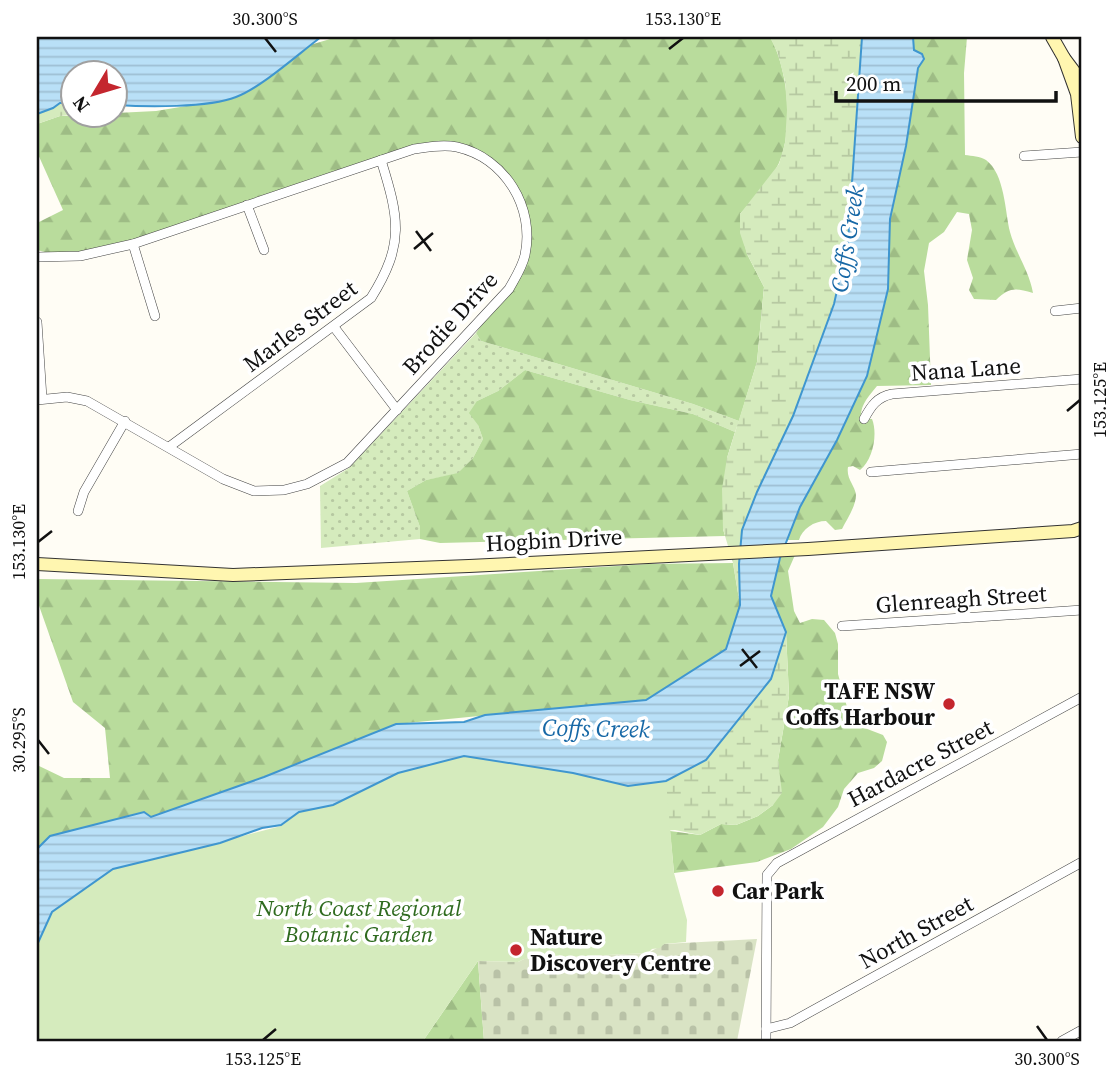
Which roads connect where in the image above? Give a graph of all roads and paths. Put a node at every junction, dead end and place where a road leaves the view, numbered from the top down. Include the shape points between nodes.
1 (1052, 37) edge
2 (1064, 58) junction
3 (1082, 82) edge
4 (1082, 137) edge
5 (1082, 152) edge
6 (1024, 156) dead end
7 (381, 160) junction
8 (247, 205) junction
9 (133, 244) junction
10 (264, 250) dead end
11 (37, 257) edge
12 (1082, 308) edge
13 (1055, 311) dead end
14 (155, 316) dead end
15 (37, 322) edge
16 (334, 327) junction
17 (1082, 379) edge
18 (39, 399) edge
19 (397, 411) junction
20 (864, 419) dead end
21 (125, 421) junction
22 (169, 447) junction
23 (1082, 454) edge
24 (871, 472) dead end
25 (78, 511) dead end
26 (1079, 531) edge
27 (37, 564) edge
28 (1082, 610) edge
29 (842, 626) dead end
30 (1082, 697) edge
31 (1082, 862) edge
32 (766, 1029) junction
33 (1082, 1030) edge
34 (766, 1041) edge
35 (1062, 1041) edge

1 - 2 main road
2 - 3 main road
2 - 4 main road via 1077,94
5 - 6 street
7 - 8 street, Brodie Drive
7 - 16 street, Marles Street via 395,211 394,252 371,298
7 - 19 street, Brodie Drive via 435,146 457,147 483,157 503,173 517,194 527,231 526,253 509,289
8 - 9 street, Brodie Drive
8 - 10 street
9 - 11 street, Brodie Drive via 80,256
9 - 14 street
12 - 13 street
15 - 18 street
16 - 19 street
16 - 22 street, Marles Street
17 - 20 street, Nana Lane via 881,396
18 - 21 street, Brodie Drive via 87,401
19 - 22 street, Brodie Drive via 347,463 284,490 254,491 223,479
21 - 22 street, Brodie Drive
21 - 25 street
23 - 24 street
26 - 27 main road, Hogbin Drive via 808,549 233,575
28 - 29 street, Glenreagh Street
30 - 32 street, Hardacre Street via 777,863 767,875 766,886
31 - 32 street, North Street via 790,1023
32 - 34 street
33 - 35 street

